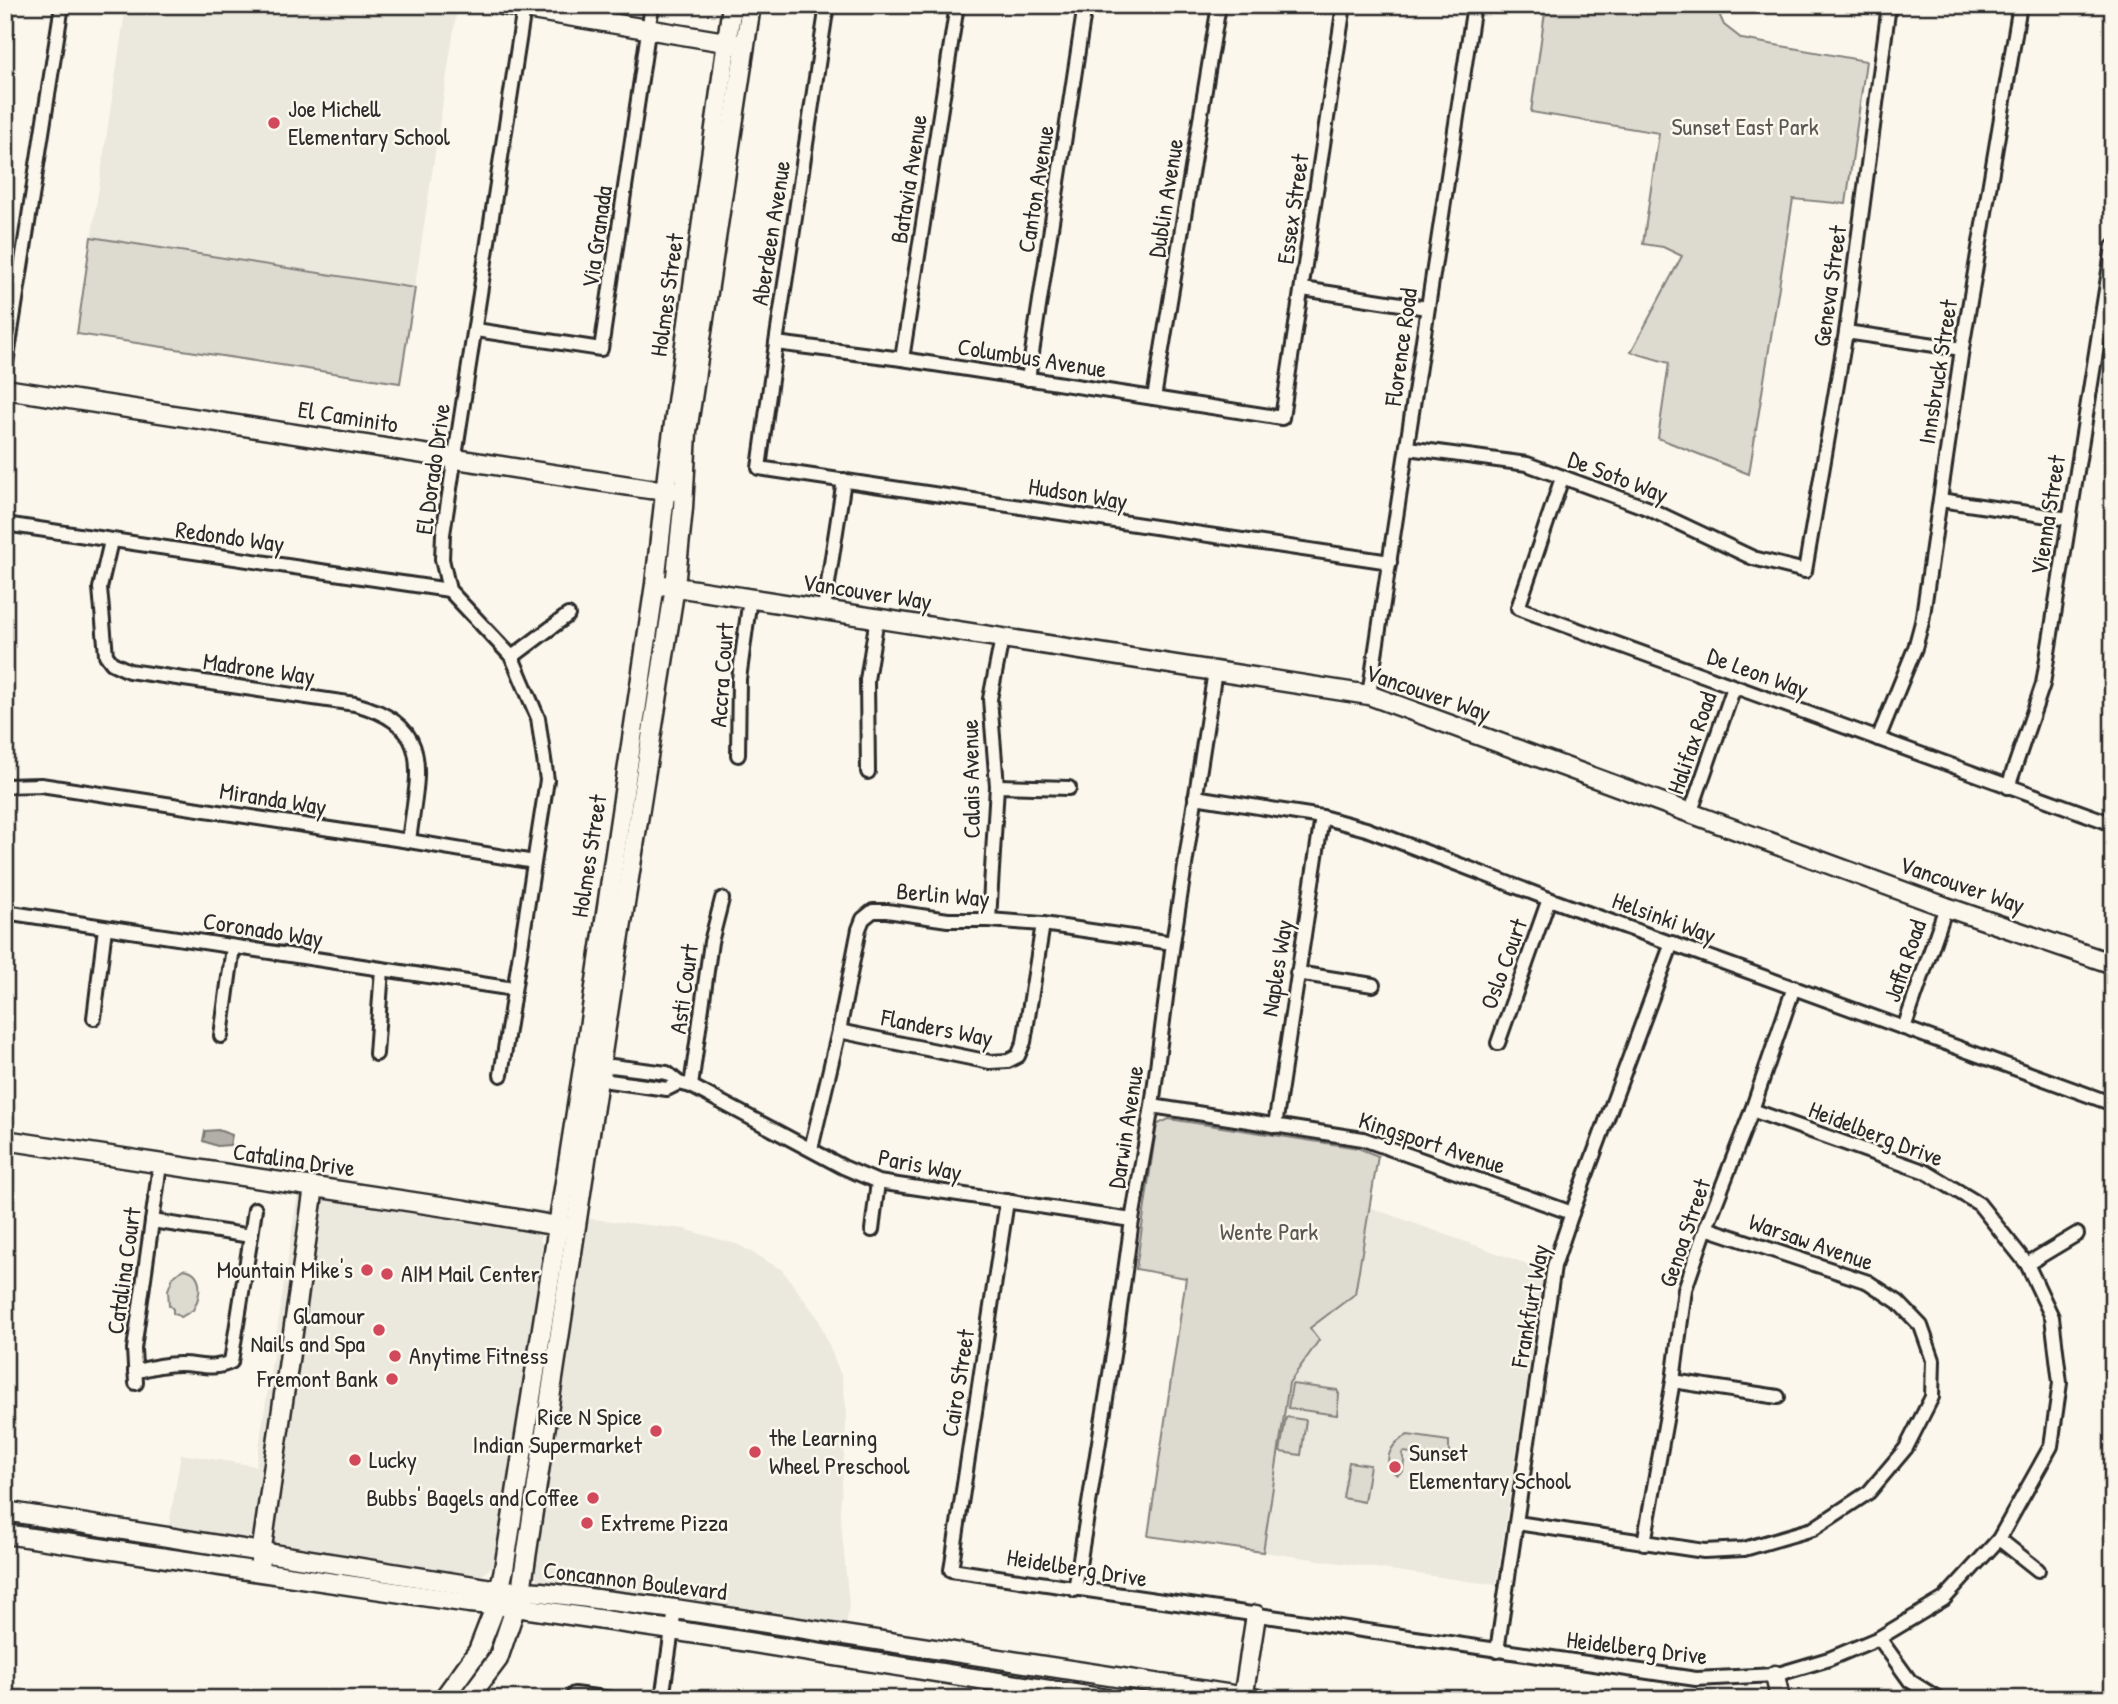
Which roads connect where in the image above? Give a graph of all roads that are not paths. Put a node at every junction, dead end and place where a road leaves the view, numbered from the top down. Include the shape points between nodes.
1 (62, 5) edge
2 (502, 5) edge
3 (652, 5) edge
4 (732, 5) edge
5 (751, 5) edge
6 (827, 5) edge
7 (957, 5) edge
8 (1085, 5) edge
9 (1219, 5) edge
10 (1344, 5) edge
11 (1474, 5) edge
12 (1889, 5) edge
13 (2020, 5) edge
14 (524, 8) junction
15 (649, 28) junction
16 (736, 44) junction
17 (2113, 246) edge
18 (2109, 286) edge
19 (1303, 289) junction
20 (1427, 309) junction
21 (476, 330) junction
22 (1846, 332) junction
23 (776, 343) junction
24 (1962, 349) junction
25 (902, 359) junction
26 (5, 370) edge
27 (1028, 380) junction
28 (5, 389) edge
29 (1154, 398) junction
30 (1282, 418) joint
31 (1408, 448) junction
32 (453, 457) junction
33 (759, 468) joint
34 (1562, 478) junction
35 (844, 480) junction
36 (674, 491) junction
37 (1940, 500) junction
38 (2069, 519) junction
39 (5, 524) edge
40 (111, 541) junction
41 (1390, 562) junction
42 (1805, 571) joint
43 (655, 584) junction
44 (675, 586) junction
45 (449, 590) junction
46 (750, 598) junction
47 (824, 609) junction
48 (568, 615) dead end
49 (877, 618) junction
50 (1002, 638) junction
51 (512, 656) junction
52 (1215, 671) junction
53 (1734, 687) junction
54 (1369, 695) junction
55 (1878, 739) junction
56 (738, 755) dead end
57 (868, 772) dead end
58 (5, 786) edge
59 (997, 786) junction
60 (2008, 787) junction
61 (1069, 788) dead end
62 (1195, 797) junction
63 (1690, 814) junction
64 (1322, 817) junction
65 (2113, 824) edge
66 (410, 841) junction
67 (534, 862) junction
68 (722, 899) dead end
69 (1549, 899) junction
70 (1946, 907) junction
71 (5, 912) edge
72 (989, 920) junction
73 (1043, 924) junction
74 (104, 928) junction
75 (1173, 943) junction
76 (1672, 943) junction
77 (233, 947) junction
78 (2113, 964) edge
79 (382, 970) junction
80 (1297, 973) junction
81 (1373, 985) dead end
82 (1794, 987) junction
83 (514, 989) junction
84 (94, 1018) dead end
85 (1904, 1028) junction
86 (839, 1031) junction
87 (221, 1036) dead end
88 (1498, 1043) dead end
89 (376, 1054) dead end
90 (591, 1069) junction
91 (501, 1075) dead end
92 (685, 1085) junction
93 (2113, 1104) edge
94 (1152, 1106) junction
95 (1752, 1110) junction
96 (1275, 1126) junction
97 (5, 1140) edge
98 (811, 1149) junction
99 (160, 1165) junction
100 (878, 1182) junction
101 (314, 1187) junction
102 (1007, 1201) junction
103 (255, 1209) dead end
104 (1572, 1213) junction
105 (1132, 1220) junction
106 (152, 1221) junction
107 (567, 1228) junction
108 (1706, 1228) junction
109 (872, 1230) dead end
110 (2077, 1234) dead end
111 (251, 1236) junction
112 (2027, 1264) junction
113 (1673, 1381) junction
114 (1778, 1397) dead end
115 (5, 1511) edge
116 (1517, 1523) junction
117 (5, 1534) edge
118 (1999, 1539) junction
119 (1644, 1543) junction
120 (262, 1552) junction
121 (951, 1570) joint
122 (2039, 1570) dead end
123 (259, 1571) junction
124 (1075, 1590) junction
125 (498, 1598) junction
126 (518, 1599) junction
127 (675, 1609) junction
128 (1256, 1615) junction
129 (672, 1630) junction
130 (1880, 1638) junction
131 (1497, 1651) junction
132 (1775, 1675) junction
133 (574, 1694) dead end
134 (1249, 1698) edge
135 (443, 1699) edge
136 (468, 1699) edge
137 (612, 1699) edge
138 (662, 1699) edge
139 (1106, 1699) edge
140 (1780, 1699) edge
141 (1939, 1699) edge

1 - 26 street
2 - 14 main road
3 - 15 street, Via Granada
4 - 16 main road, Holmes Street
5 - 16 main road, Holmes Street
6 - 23 street, Aberdeen Avenue
7 - 25 street, Batavia Avenue
8 - 27 street, Canton Avenue
9 - 29 street, Dublin Avenue
10 - 19 street, Essex Street
11 - 20 street, Florence Road
12 - 22 street, Geneva Street
13 - 24 street, Innsbruck Street
14 - 15 main road
14 - 21 street, El Dorado Drive
15 - 16 main road
15 - 21 street, Via Granada via 601,349
16 - 36 main road, Holmes Street
17 - 18 street, Vienna Street
18 - 38 street, Vienna Street
19 - 20 street
19 - 30 street, Essex Street
20 - 31 street, Florence Road
21 - 32 street, El Dorado Drive
22 - 24 street
22 - 42 street, Geneva Street
23 - 25 street, Columbus Avenue
23 - 33 street, Aberdeen Avenue
24 - 37 street, Innsbruck Street
25 - 27 street, Columbus Avenue
27 - 29 street, Columbus Avenue
28 - 32 main road, El Caminito
29 - 30 street, Columbus Avenue
31 - 34 street, De Soto Way via 1527,464
31 - 41 street, Florence Road
32 - 36 main road, El Caminito
32 - 45 street, El Dorado Drive via 442,559
33 - 35 street, Hudson Way
34 - 42 street, De Soto Way via 1647,508 1753,558
34 - 53 street, De Leon Way via 1518,608
35 - 41 street, Hudson Way
35 - 47 street
36 - 43 main road, Holmes Street
36 - 44 main road, Holmes Street
37 - 38 street
37 - 55 street, Innsbruck Street via 1922,622
38 - 60 street, Vienna Street via 2043,684
39 - 40 street, Redondo Way
40 - 45 street, Redondo Way
40 - 66 street, Madrone Way via 100,588 106,654 112,663 129,671 379,710 400,724 414,744 418,764
41 - 54 street, Florence Road
43 - 44 main road, Vancouver Way
43 - 90 main road, Holmes Street
44 - 46 main road, Vancouver Way
44 - 90 main road, Holmes Street
45 - 51 street
46 - 47 main road, Vancouver Way
46 - 56 street, Accra Court via 739,679
47 - 49 main road, Vancouver Way
48 - 51 street
49 - 50 main road, Vancouver Way
49 - 57 street via 867,680
50 - 52 main road, Vancouver Way
50 - 59 street, Calais Avenue via 990,699
51 - 67 street via 538,718 547,780
52 - 54 main road, Vancouver Way
52 - 62 street, Darwin Avenue
53 - 55 street, De Leon Way
53 - 63 street, Halifax Road
54 - 63 main road, Vancouver Way
55 - 60 street, De Leon Way
58 - 66 street, Miranda Way via 41,785
59 - 61 street
59 - 72 street, Calais Avenue
60 - 65 street, De Leon Way
62 - 64 street, Helsinki Way
62 - 75 street, Darwin Avenue
63 - 70 main road, Vancouver Way
64 - 69 street, Helsinki Way via 1366,829
64 - 80 street, Naples Way
66 - 67 street, Miranda Way
67 - 83 street
68 - 92 street, Asti Court
69 - 76 street, Helsinki Way
69 - 88 street, Oslo Court
70 - 78 main road, Vancouver Way
70 - 85 street, Jaffa Road
71 - 74 street, Coronado Way
72 - 73 street, Berlin Way
72 - 86 street, Berlin Way via 873,911 859,929
73 - 75 street, Berlin Way
73 - 86 street, Flanders Way via 1018,1056 990,1062
74 - 77 street, Coronado Way
74 - 84 street
75 - 94 street, Darwin Avenue
76 - 82 street, Helsinki Way
76 - 104 street, Frankfurt Way
77 - 79 street, Coronado Way
77 - 87 street
79 - 83 street, Coronado Way
79 - 89 street
80 - 81 street
80 - 96 street, Naples Way
82 - 85 street, Helsinki Way
82 - 95 street, Genoa Street
83 - 91 street
85 - 93 street, Helsinki Way
86 - 98 street, Berlin Way
90 - 92 street, Paris Way via 612,1066 667,1073
90 - 107 main road, Holmes Street
92 - 98 street, Paris Way
94 - 96 street, Kingsport Avenue
94 - 105 street, Darwin Avenue
95 - 108 street, Genoa Street
95 - 112 street, Heidelberg Drive via 1926,1172 1979,1204
96 - 104 street, Kingsport Avenue via 1363,1139
97 - 99 main road, Catalina Drive
98 - 100 street, Paris Way
99 - 101 main road, Catalina Drive
99 - 106 street, Catalina Court
100 - 102 street, Paris Way
100 - 109 street
101 - 107 main road, Catalina Drive
101 - 120 main road
102 - 105 street, Paris Way
102 - 121 street, Cairo Street
103 - 111 street
104 - 116 street, Frankfurt Way via 1554,1266
105 - 124 street, Darwin Avenue
106 - 111 street
106 - 111 street, Catalina Court via 134,1349 136,1377 162,1364 217,1368 231,1362
107 - 125 main road, Holmes Street
107 - 126 main road, Holmes Street
108 - 113 street, Genoa Street via 1685,1289
108 - 119 street, Warsaw Avenue via 1868,1282 1898,1302 1921,1326 1933,1360 1933,1397 1906,1448 1869,1493 1813,1529 1744,1549 1704,1551
110 - 112 street
112 - 118 street, Heidelberg Drive via 2052,1317 2060,1384 2051,1446
113 - 114 street
113 - 119 street, Genoa Street
115 - 120 main road, Concannon Boulevard
116 - 119 street, Warsaw Avenue
116 - 131 street, Frankfurt Way
117 - 123 main road, Concannon Boulevard
118 - 122 street
118 - 130 street, Heidelberg Drive via 1944,1599
120 - 123 main road
120 - 125 main road, Concannon Boulevard
121 - 124 street, Heidelberg Drive
123 - 125 main road, Concannon Boulevard
124 - 128 street, Heidelberg Drive
125 - 126 main road, Concannon Boulevard
125 - 135 main road, Holmes Street via 478,1651
126 - 127 main road, Concannon Boulevard
126 - 129 main road, Concannon Boulevard
126 - 136 main road, Holmes Street via 498,1659
127 - 129 street
127 - 134 main road, Concannon Boulevard
128 - 131 street, Heidelberg Drive
128 - 134 main road
129 - 138 street
129 - 139 main road, Concannon Boulevard
130 - 132 street, Heidelberg Drive
130 - 141 street via 1910,1681
131 - 132 street, Heidelberg Drive via 1696,1679
132 - 140 main road
133 - 137 street

